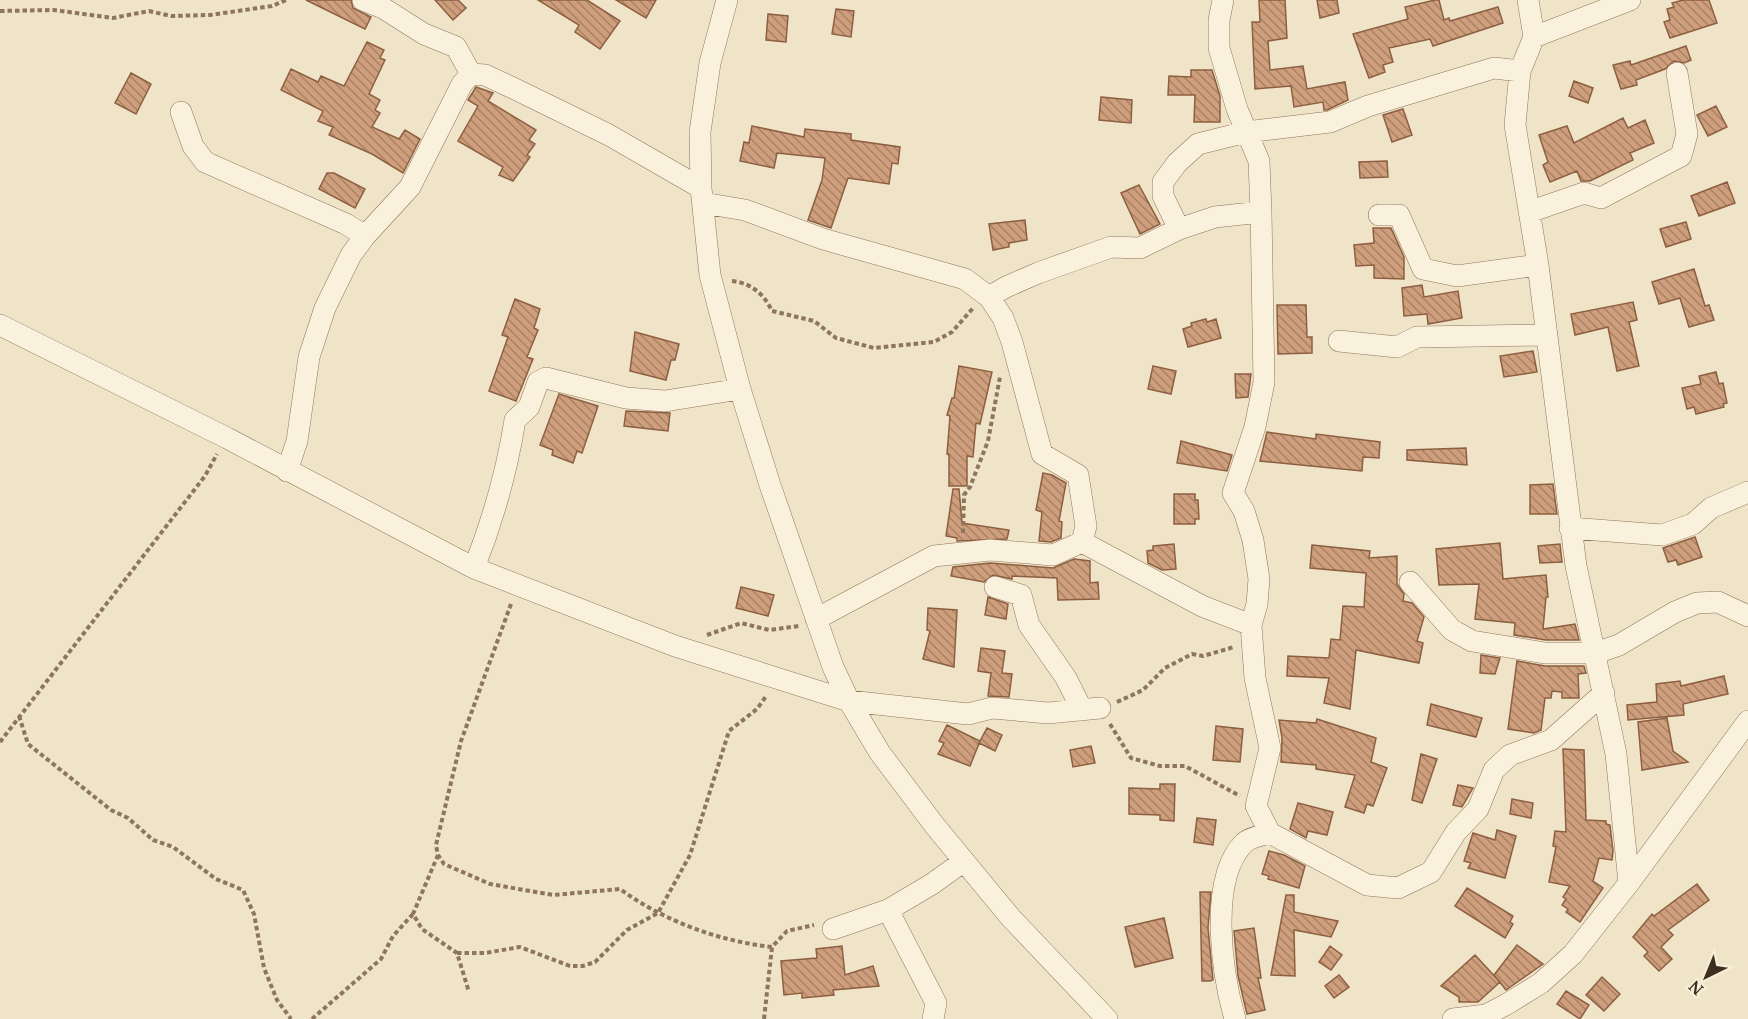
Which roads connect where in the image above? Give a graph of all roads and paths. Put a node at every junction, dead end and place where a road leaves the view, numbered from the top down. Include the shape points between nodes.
1 (286, 0) edge
2 (363, 0) edge
3 (727, 0) edge
4 (1223, 0) edge
5 (1528, 0) edge
6 (1630, 0) edge
7 (0, 11) edge
8 (1534, 37) junction
9 (1520, 72) junction
10 (1677, 73) dead end
11 (471, 74) junction
12 (181, 112) dead end
13 (1246, 132) junction
14 (702, 195) junction
15 (1261, 212) junction
16 (1529, 212) junction
17 (1379, 215) dead end
18 (1179, 229) junction
19 (365, 236) junction
20 (1538, 265) junction
21 (711, 281) junction
22 (990, 297) junction
23 (0, 325) edge
24 (1547, 335) junction
25 (1339, 341) dead end
26 (1001, 373) dead end
27 (740, 389) junction
28 (227, 438) junction
29 (286, 471) junction
30 (1748, 492) edge
31 (1570, 528) junction
32 (1082, 542) junction
33 (962, 553) junction
34 (474, 568) junction
35 (1410, 582) dead end
36 (520, 587) junction
37 (995, 587) dead end
38 (1748, 616) edge
39 (816, 619) junction
40 (1251, 625) junction
41 (675, 646) junction
42 (1596, 653) junction
43 (778, 680) junction
44 (1604, 693) junction
45 (849, 701) junction
46 (1091, 709) junction
47 (19, 716) junction
48 (1748, 721) edge
49 (0, 742) edge
50 (1256, 806) junction
51 (1270, 833) junction
52 (438, 855) junction
53 (964, 861) junction
54 (1629, 883) junction
55 (888, 910) junction
56 (658, 913) junction
57 (413, 914) junction
58 (826, 926) joint
59 (772, 947) junction
60 (457, 953) junction
61 (469, 992) dead end
62 (291, 1019) edge
63 (312, 1019) edge
64 (764, 1019) edge
65 (933, 1019) edge
66 (1107, 1019) edge
67 (1235, 1019) edge
68 (1454, 1019) edge

1 - 7 path via 272,6 210,15 149,12 113,18 54,10
2 - 11 street via 456,47
3 - 14 street via 710,63 700,132
4 - 13 street via 1220,48
5 - 8 street
6 - 8 street
8 - 9 street
9 - 13 street via 1494,68 1368,106 1330,122
9 - 16 street via 1515,125
10 - 16 street via 1687,134 1681,156 1601,198 1584,193
11 - 14 street via 485,75 609,135
11 - 19 street via 462,84 410,188
12 - 19 street via 193,146 205,162
13 - 15 street via 1259,161
13 - 18 street via 1198,144 1163,182 1163,196
14 - 21 street
14 - 22 street via 823,239 965,279
15 - 18 street via 1215,217
15 - 40 street via 1264,382 1255,427 1233,493 1247,521 1259,579
16 - 20 street
17 - 20 street via 1400,215 1423,269 1457,276
18 - 22 street via 1140,248 1111,247 1082,255
19 - 29 street via 351,255 322,318 309,357 297,441
20 - 24 street
21 - 22 path via 741,282 761,293 772,311 814,321 836,338 873,348 934,342 952,332 974,307
21 - 27 street
22 - 32 street via 1004,318 1012,342 1042,454 1078,475 1086,526
23 - 28 street
24 - 25 street via 1417,337 1397,346
24 - 31 street
26 - 33 path via 987,441 964,495
27 - 34 street via 665,401 626,398 546,378 538,382 529,407 515,420 488,534
27 - 39 street
28 - 29 street
28 - 47 path via 205,476
29 - 34 street
30 - 31 street via 1711,508 1693,524 1662,535
31 - 42 street
32 - 33 street via 1053,555 990,550
32 - 40 street via 1202,606
33 - 39 street via 934,556
34 - 36 street
35 - 42 street via 1452,630 1472,641 1545,653
36 - 41 street
36 - 52 path via 507,610 461,741 436,845
37 - 46 street via 1021,595 1029,625
38 - 42 street via 1718,602 1697,603 1619,645
39 - 41 path via 769,630 741,624
39 - 45 street
40 - 46 path via 1233,649 1203,656 1192,654 1165,668 1130,698
40 - 50 street via 1255,678 1270,748
41 - 43 street
42 - 44 street
43 - 45 street
43 - 56 path via 757,709 729,731 690,855
44 - 51 street via 1551,740 1510,754 1494,770 1478,809 1456,832 1431,872 1398,888 1367,885
44 - 54 street via 1616,754
45 - 46 street via 968,714 992,708 1048,713
45 - 53 street via 880,753
46 - 50 path via 1131,758 1160,766 1185,766
47 - 49 path
47 - 62 path via 28,744 111,810 128,818 153,840 173,847 216,879 243,890 254,914 264,968 277,1000
48 - 54 street
50 - 51 street
51 - 67 street via 1245,842 1227,870 1220,896 1225,971
52 - 56 path via 454,871 490,884 553,895 620,889
52 - 57 path
53 - 55 street
53 - 66 street via 1049,960
54 - 68 street via 1573,954 1541,982 1486,1015
55 - 58 street
55 - 65 street via 936,1003
56 - 59 path via 685,926
56 - 60 path via 627,930 594,962 583,966 570,966 520,947
57 - 60 path via 422,930
57 - 63 path via 393,936 381,959
58 - 59 path via 787,931
59 - 64 path
60 - 61 path

